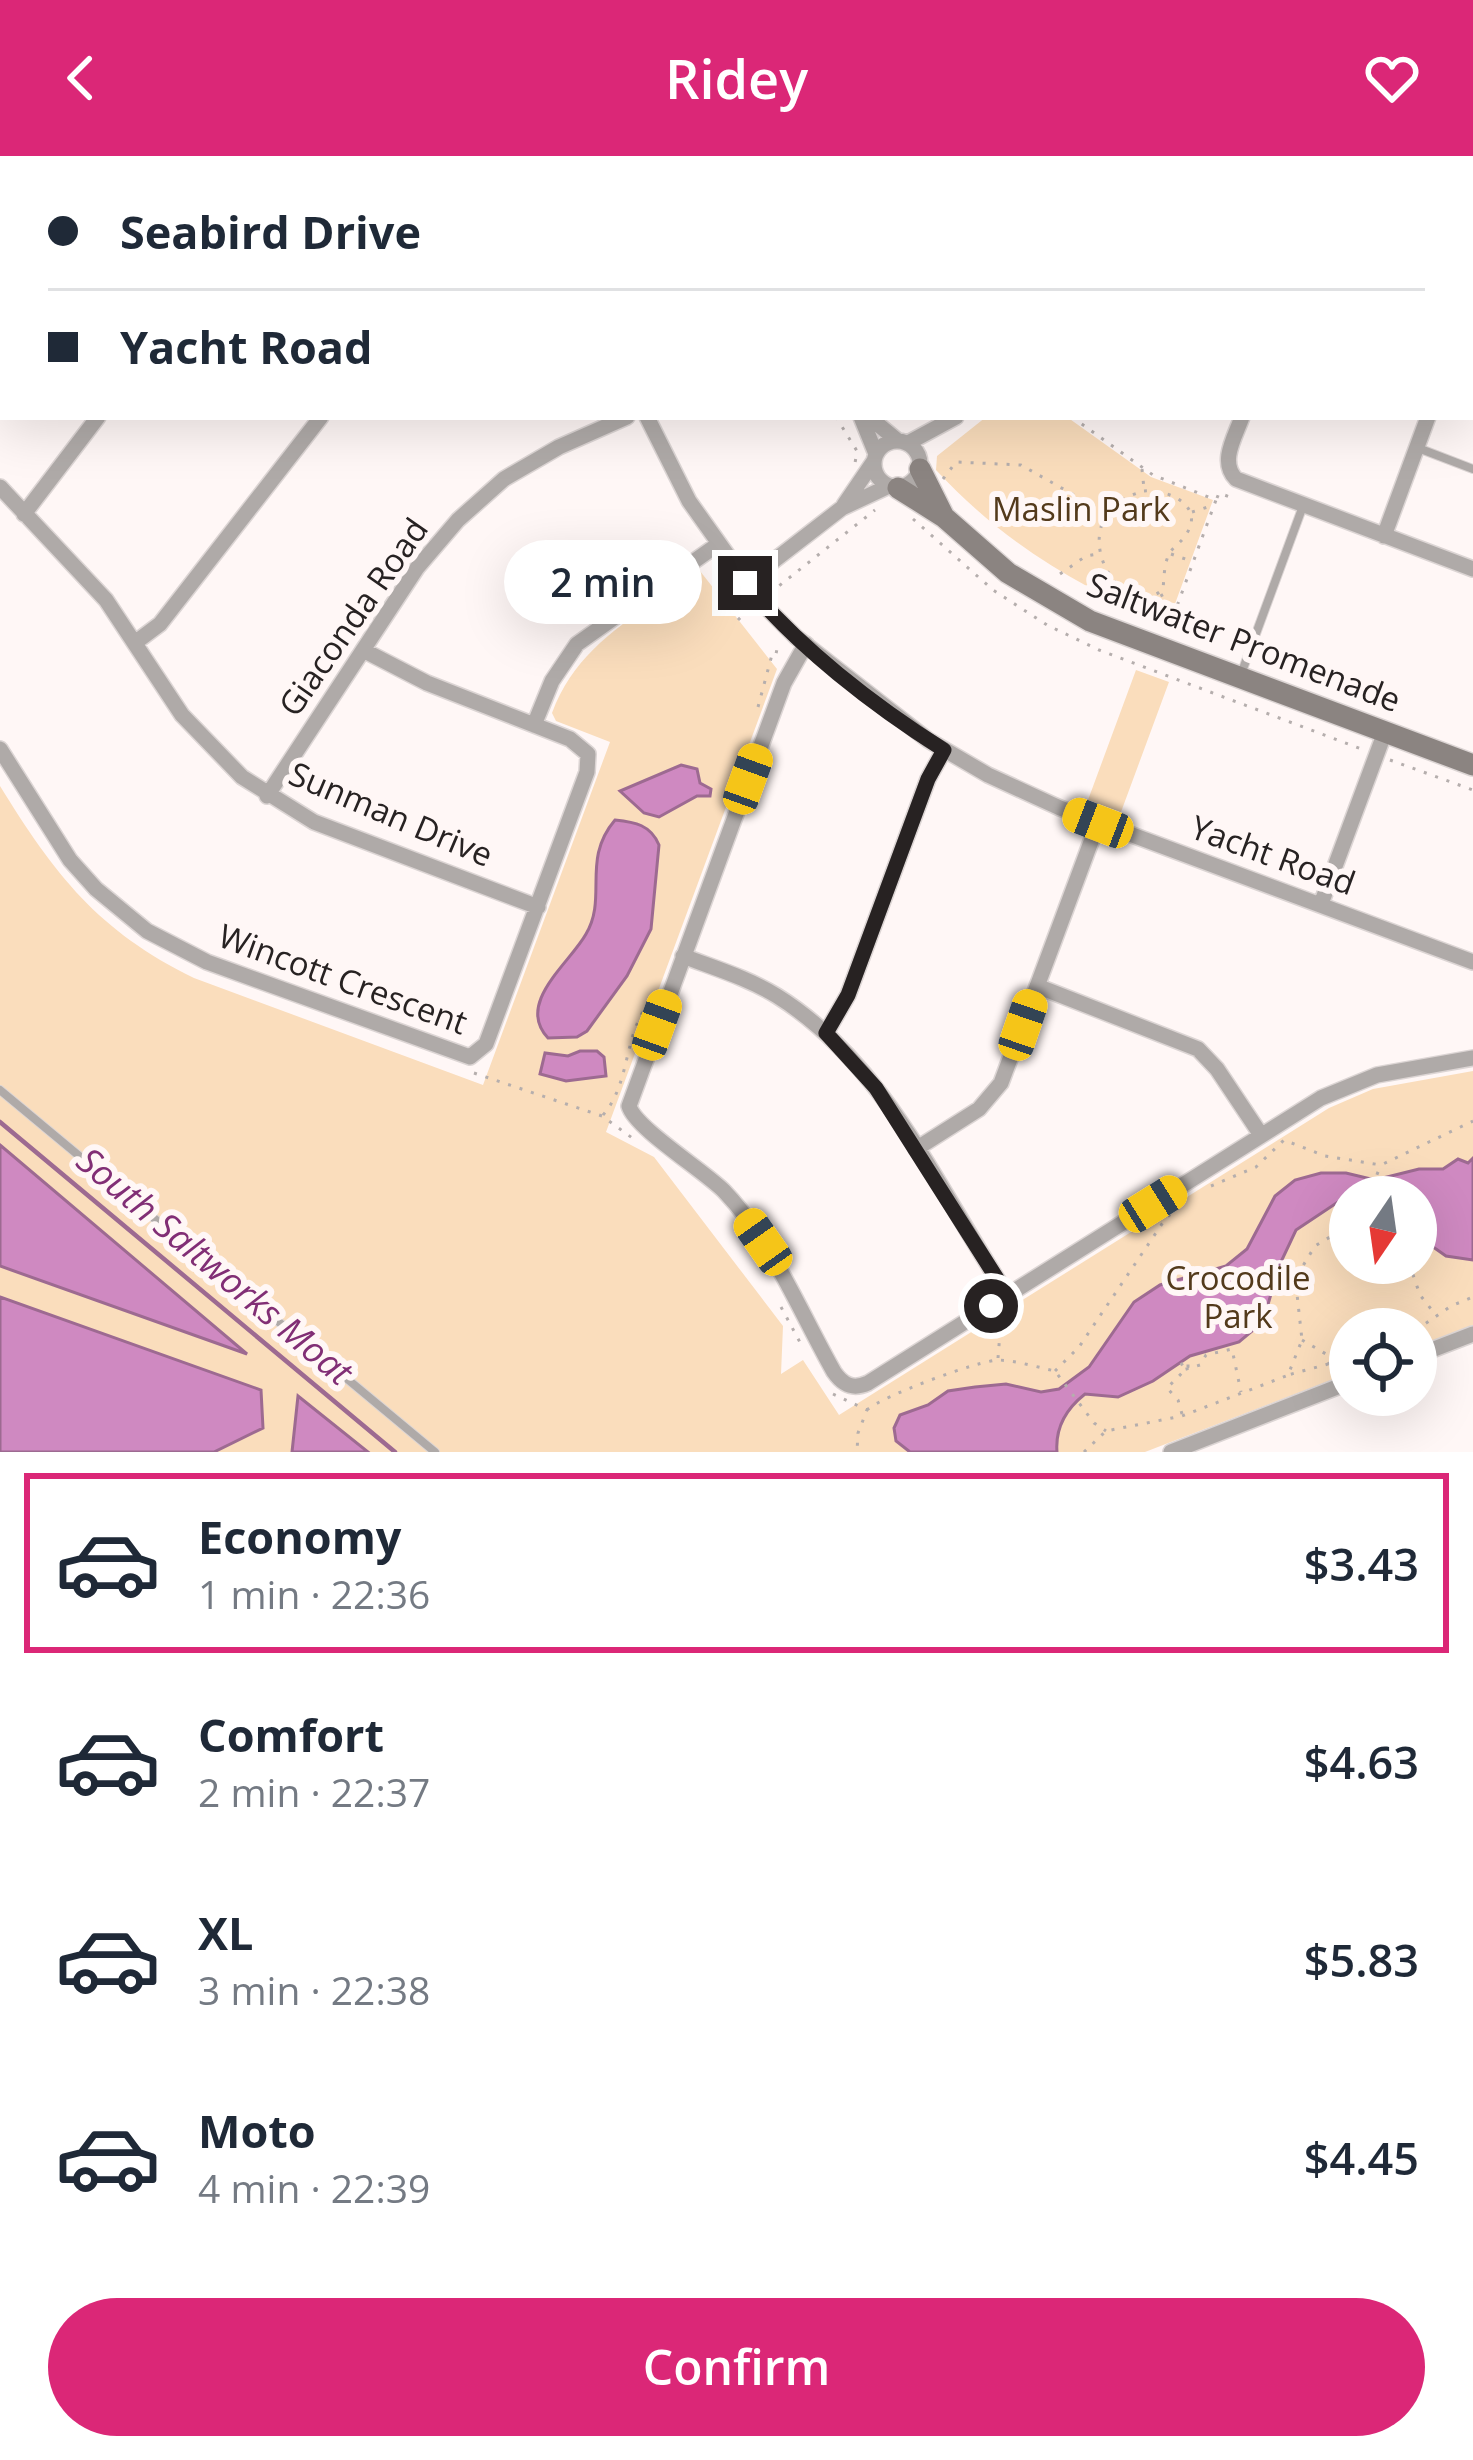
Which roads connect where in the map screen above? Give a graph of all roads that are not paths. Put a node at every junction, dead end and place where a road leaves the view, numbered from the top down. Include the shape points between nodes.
1 (96, 420) edge
2 (319, 420) edge
3 (620, 420) edge
4 (648, 420) edge
5 (866, 420) edge
6 (870, 420) edge
7 (1238, 420) edge
8 (1427, 420) edge
9 (951, 421) edge
10 (903, 442) junction
11 (1417, 448) junction
12 (875, 458) junction
13 (921, 466) junction
14 (1473, 469) edge
15 (0, 488) edge
16 (893, 497) junction
17 (1303, 506) junction
18 (842, 508) junction
19 (24, 514) junction
20 (944, 517) junction
21 (1384, 536) junction
22 (717, 544) junction
23 (1473, 569) edge
24 (745, 583) junction
25 (136, 642) junction
26 (806, 644) junction
27 (363, 650) junction
28 (1240, 678) junction
29 (533, 725) junction
30 (1385, 732) junction
31 (0, 749) edge
32 (944, 750) junction
33 (1473, 765) edge
34 (268, 796) junction
35 (1098, 823) junction
36 (1321, 904) junction
37 (538, 907) junction
38 (682, 956) junction
39 (1473, 962) edge
40 (1037, 986) junction
41 (826, 1033) junction
42 (1473, 1058) edge
43 (0, 1090) edge
44 (1261, 1136) junction
45 (916, 1149) junction
46 (1008, 1296) junction
47 (1473, 1334) edge
48 (1437, 1348) edge
49 (1329, 1390) edge
50 (435, 1452) edge
51 (1172, 1452) edge

1 - 19 street
2 - 25 street via 160,624
3 - 27 street, Giaconda Road via 559,447 478,500 426,557
4 - 22 street, Yacht Road
5 - 12 street
6 - 10 street
7 - 17 street via 1231,475
8 - 11 street
9 - 10 street
9 - 13 street
10 - 12 street via 885,444
10 - 13 street
11 - 14 lane
11 - 21 street
12 - 16 street
12 - 18 street
13 - 16 street
13 - 20 street, Saltwater Promenade
15 - 19 street, Sunman Drive
16 - 18 street
16 - 20 street, Saltwater Promenade
17 - 21 street
17 - 28 lane
18 - 24 street
19 - 25 street, Sunman Drive
20 - 28 street, Saltwater Promenade via 1060,606
21 - 23 street
22 - 24 street, Yacht Road
22 - 29 street via 577,644
24 - 26 street, Yacht Road
25 - 34 street, Sunman Drive via 199,737
26 - 32 street, Yacht Road
26 - 38 street via 784,683
27 - 29 street, Wincott Crescent
27 - 34 street, Giaconda Road
28 - 30 street, Saltwater Promenade
29 - 37 street, Wincott Crescent via 581,745 589,763
30 - 33 street, Saltwater Promenade
30 - 36 street
31 - 37 street, Wincott Crescent via 70,860 147,931 207,962 461,1057 486,1044
32 - 35 street, Yacht Road
32 - 41 street
34 - 37 street, Sunman Drive via 314,822
35 - 36 street, Yacht Road
35 - 40 street
36 - 39 street, Yacht Road
38 - 41 street via 773,994
38 - 46 street via 631,1114 746,1218 840,1381 868,1383
40 - 44 street via 1198,1049
40 - 45 street via 991,1097
41 - 45 street
42 - 44 street via 1358,1081
43 - 50 lane
44 - 46 street
45 - 46 street
47 - 48 street
49 - 51 street

